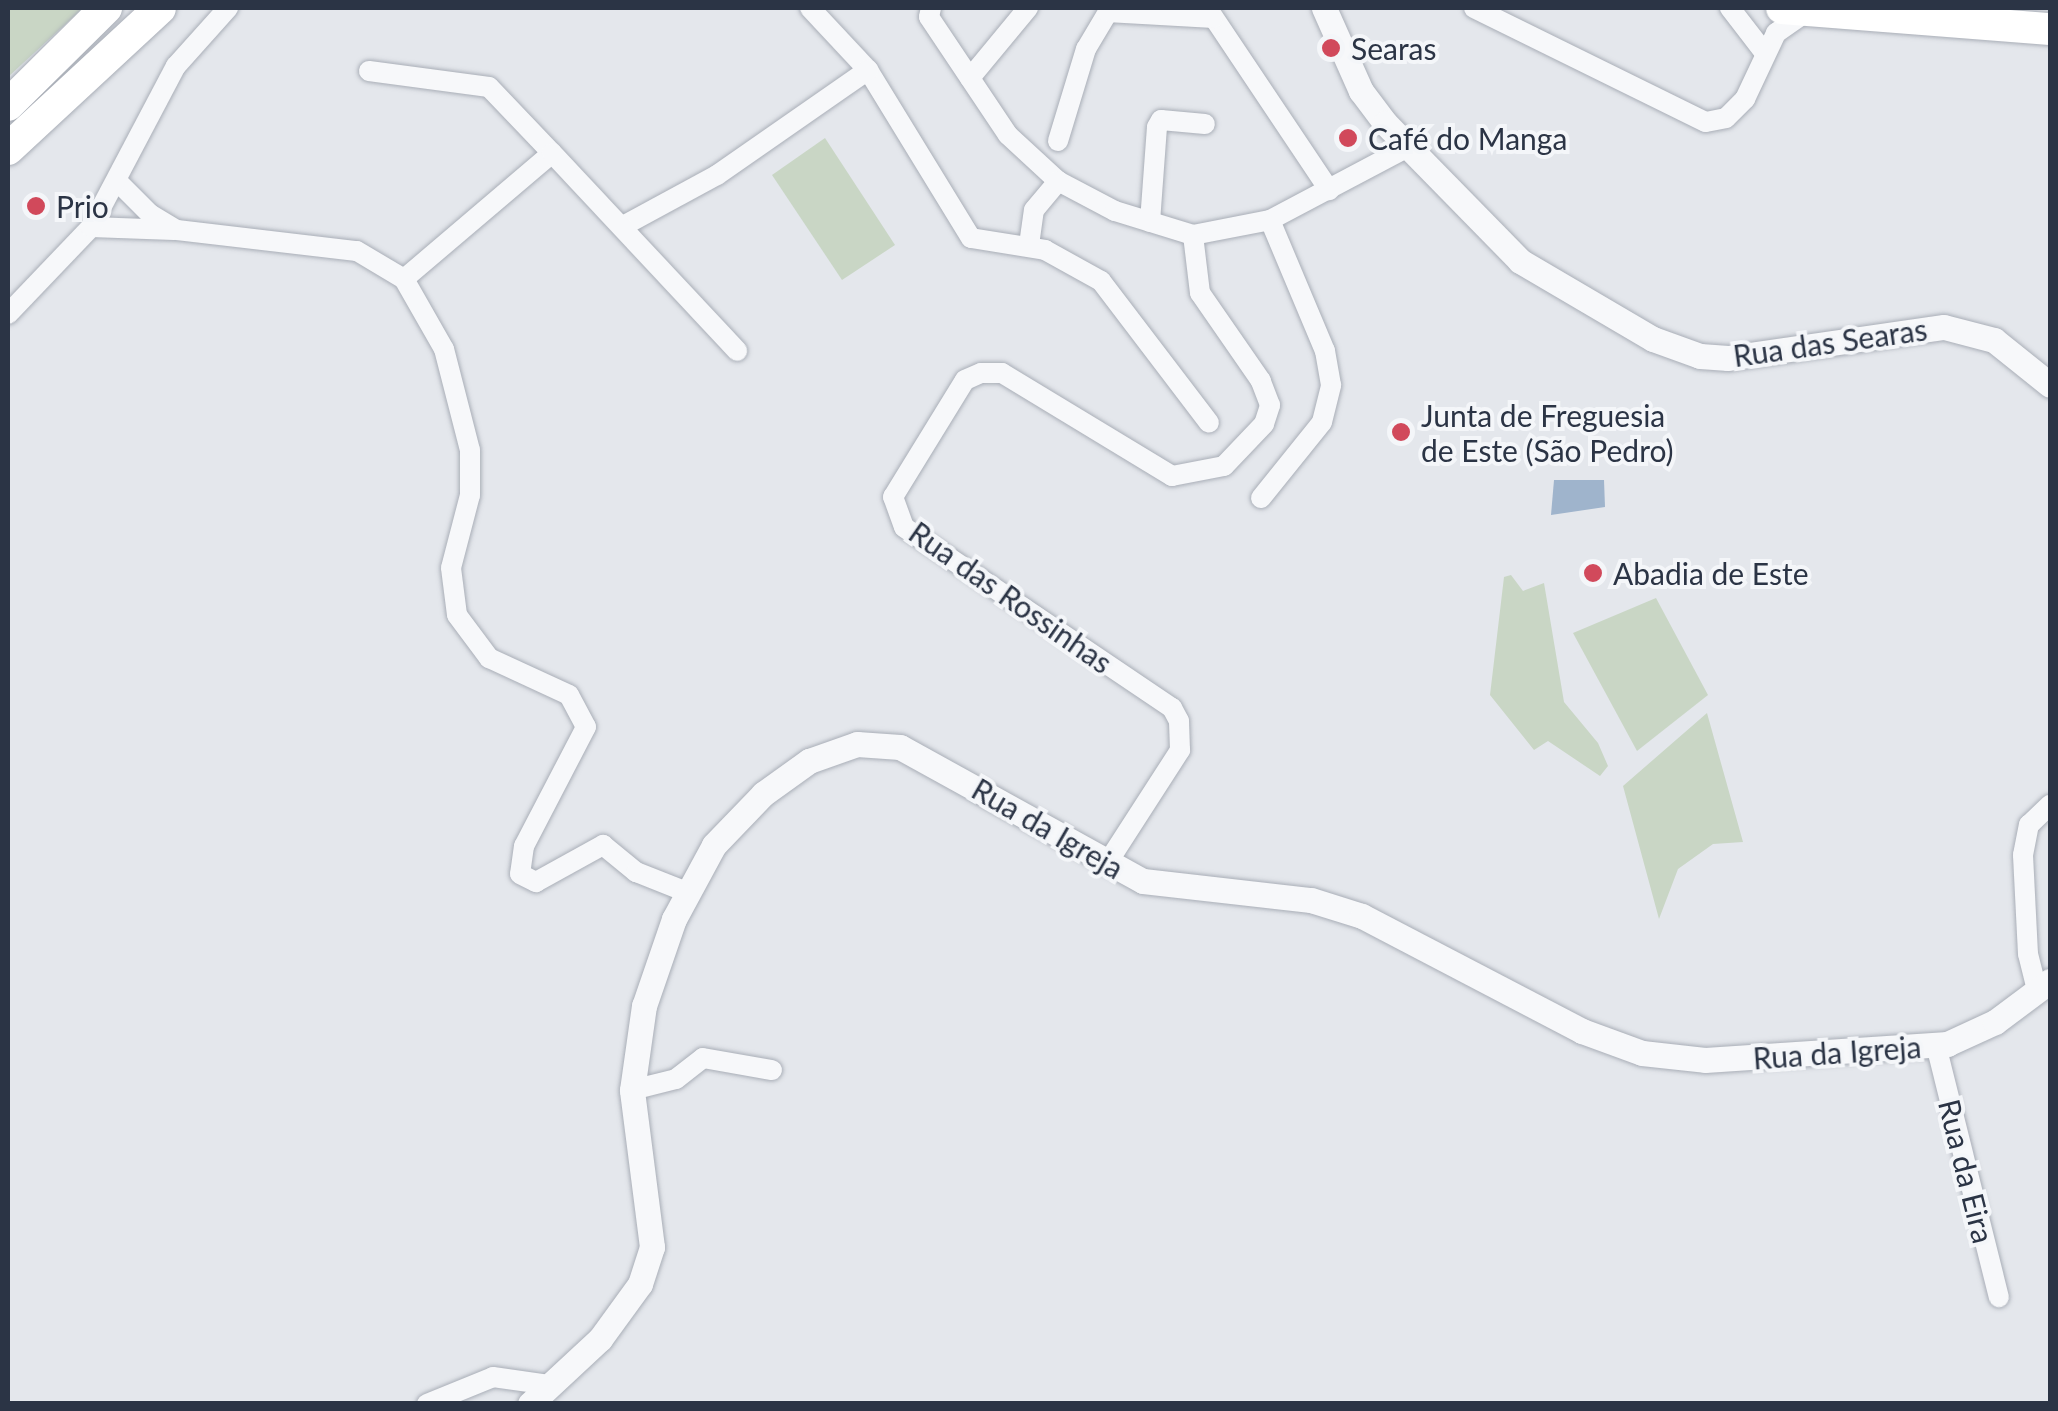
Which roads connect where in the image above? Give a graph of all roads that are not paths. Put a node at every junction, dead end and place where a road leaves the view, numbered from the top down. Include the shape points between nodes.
1 (106, 8) edge
2 (160, 8) edge
3 (228, 8) edge
4 (810, 8) edge
5 (931, 8) edge
6 (1028, 8) edge
7 (1324, 8) edge
8 (1474, 8) edge
9 (1730, 8) edge
10 (1764, 8) edge
11 (1210, 13) edge
12 (1787, 13) edge
13 (1751, 28) junction
14 (2050, 29) edge
15 (1764, 52) junction
16 (868, 70) junction
17 (370, 71) dead end
18 (970, 78) junction
19 (8, 105) edge
20 (1205, 124) dead end
21 (1058, 141) dead end
22 (1410, 146) junction
23 (8, 148) edge
24 (552, 153) junction
25 (117, 181) junction
26 (1058, 181) junction
27 (1329, 190) junction
28 (1270, 220) junction
29 (1150, 222) junction
30 (623, 226) junction
31 (91, 228) junction
32 (176, 230) junction
33 (1192, 235) junction
34 (1029, 245) junction
35 (404, 279) junction
36 (8, 314) edge
37 (737, 351) dead end
38 (2050, 385) edge
39 (1210, 423) dead end
40 (1261, 498) dead end
41 (2050, 804) edge
42 (1106, 865) junction
43 (688, 893) junction
44 (2047, 984) edge
45 (1936, 1045) junction
46 (772, 1070) dead end
47 (632, 1090) junction
48 (1998, 1297) dead end
49 (550, 1385) junction
50 (427, 1404) edge
51 (530, 1404) edge

1 - 19 main road
2 - 23 main road
3 - 25 street via 176,66
4 - 16 street
5 - 18 street via 930,17
6 - 18 street
7 - 22 street, Rua das Searas via 1361,91
8 - 15 street via 1706,122 1726,118 1746,99
9 - 13 street
10 - 13 street
11 - 21 street via 1108,12 1086,49
11 - 27 street
12 - 14 main road
12 - 15 street
13 - 15 street
16 - 30 street via 717,174
16 - 34 street via 971,238 996,247
17 - 24 street via 489,87
18 - 26 street via 1008,136
20 - 29 street via 1161,120
22 - 27 street
22 - 38 street, Rua das Searas via 1520,261 1676,350 1728,358 1944,327 1994,340
24 - 30 street
24 - 35 street
25 - 31 street
25 - 32 street
26 - 29 street
26 - 34 street via 1034,210
27 - 28 street
28 - 33 street
28 - 40 street via 1325,352 1331,385 1322,422
29 - 33 street
30 - 37 street
31 - 32 street
31 - 36 street
32 - 35 street via 357,252
33 - 42 street, Rua das Rossinhas via 1200,292 1262,381 1270,404 1264,424 1224,466 1172,476 1002,373 981,373 964,380 893,497 904,527 1172,708 1179,720 1180,750
34 - 39 street via 1101,281
35 - 43 street via 444,349 470,450 470,495 452,568 457,615 477,648 569,695 584,716 583,739 524,846 520,874 536,882 604,845 636,872
41 - 44 street via 2030,826 2022,855 2028,954
42 - 43 street, Rua da Igreja via 986,790 900,747 857,744 809,760 763,794 714,846
42 - 45 street, Rua da Igreja via 1158,884 1311,900 1362,916 1582,1031 1642,1053 1706,1060
43 - 47 street, Rua da Igreja via 644,1006
44 - 45 street, Rua da Igreja via 1971,1036
45 - 48 street, Rua da Eira
46 - 47 street via 703,1058 676,1079
47 - 49 street, Rua da Igreja via 652,1247 640,1284 600,1339
49 - 50 street via 493,1376
49 - 51 street, Rua da Igreja

